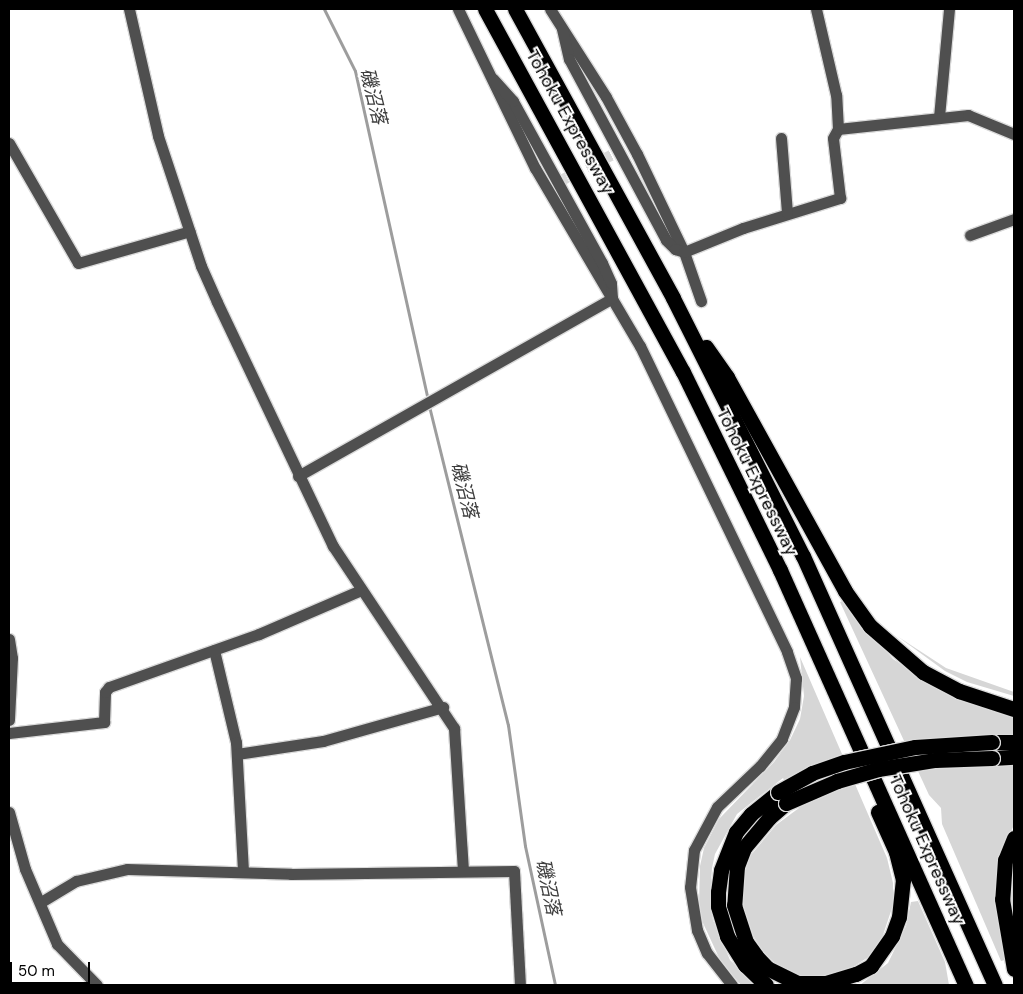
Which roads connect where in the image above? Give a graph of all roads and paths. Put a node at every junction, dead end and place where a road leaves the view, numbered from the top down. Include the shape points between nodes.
1 (129, 9) edge
2 (458, 9) edge
3 (485, 9) edge
4 (515, 9) edge
5 (550, 9) edge
6 (816, 9) edge
7 (949, 9) edge
8 (939, 117) junction
9 (838, 129) junction
10 (1014, 134) edge
11 (781, 138) dead end
12 (9, 143) edge
13 (787, 214) junction
14 (1014, 219) edge
15 (190, 231) junction
16 (970, 235) dead end
17 (684, 252) junction
18 (612, 298) junction
19 (673, 298) junction
20 (700, 301) dead end
21 (298, 476) junction
22 (780, 570) junction
23 (361, 590) junction
24 (9, 639) edge
25 (214, 650) junction
26 (443, 706) junction
27 (1014, 709) edge
28 (9, 720) edge
29 (9, 733) edge
30 (1014, 742) edge
31 (238, 754) junction
32 (1014, 757) edge
33 (782, 798) junction
34 (9, 812) edge
35 (1014, 838) edge
36 (243, 870) junction
37 (463, 870) junction
38 (41, 902) junction
39 (1014, 969) edge
40 (97, 985) edge
41 (520, 985) edge
42 (732, 985) edge
43 (766, 985) edge
44 (966, 985) edge
45 (995, 985) edge

1 - 15 street via 158,136
2 - 18 street via 534,168
3 - 22 highway, Tohoku Expressway via 623,256
4 - 19 highway, Tohoku Expressway
5 - 17 street via 614,112
6 - 9 street via 836,94
7 - 8 street
8 - 9 street
8 - 10 street via 973,116
9 - 13 street via 834,138 840,198
11 - 13 street
12 - 15 street via 78,264
13 - 17 street
14 - 16 street
15 - 21 street via 201,266
17 - 20 street
18 - 21 street
18 - 42 street via 652,371 796,678 794,707 782,739 717,807 694,850 690,887 697,930 707,954
19 - 27 highway via 727,377 796,507 845,591 870,626 907,660 932,677 959,691
19 - 45 highway, Tohoku Expressway via 803,556
21 - 23 street via 333,546
22 - 33 highway via 796,628 896,852 903,880 899,917 882,953 871,966 840,981 798,983 782,977 756,956 738,925 734,884 744,848
22 - 44 highway, Tohoku Expressway
23 - 25 street via 319,611
23 - 26 street
24 - 28 street via 12,658
25 - 29 street via 109,688 105,692 104,722
25 - 31 street via 230,705
26 - 31 street via 323,741
26 - 37 street via 454,728
30 - 33 highway, bridge via 915,747 844,762 812,774
31 - 36 street
32 - 33 highway, bridge via 936,760 878,769
33 - 43 highway via 751,814 736,832 721,870 718,892 718,906 727,936 744,965
34 - 38 street via 25,869
35 - 39 highway via 1005,860 1002,899
36 - 37 street via 308,874
36 - 38 street via 110,871 76,881
37 - 41 street via 514,871
38 - 40 street via 57,944

